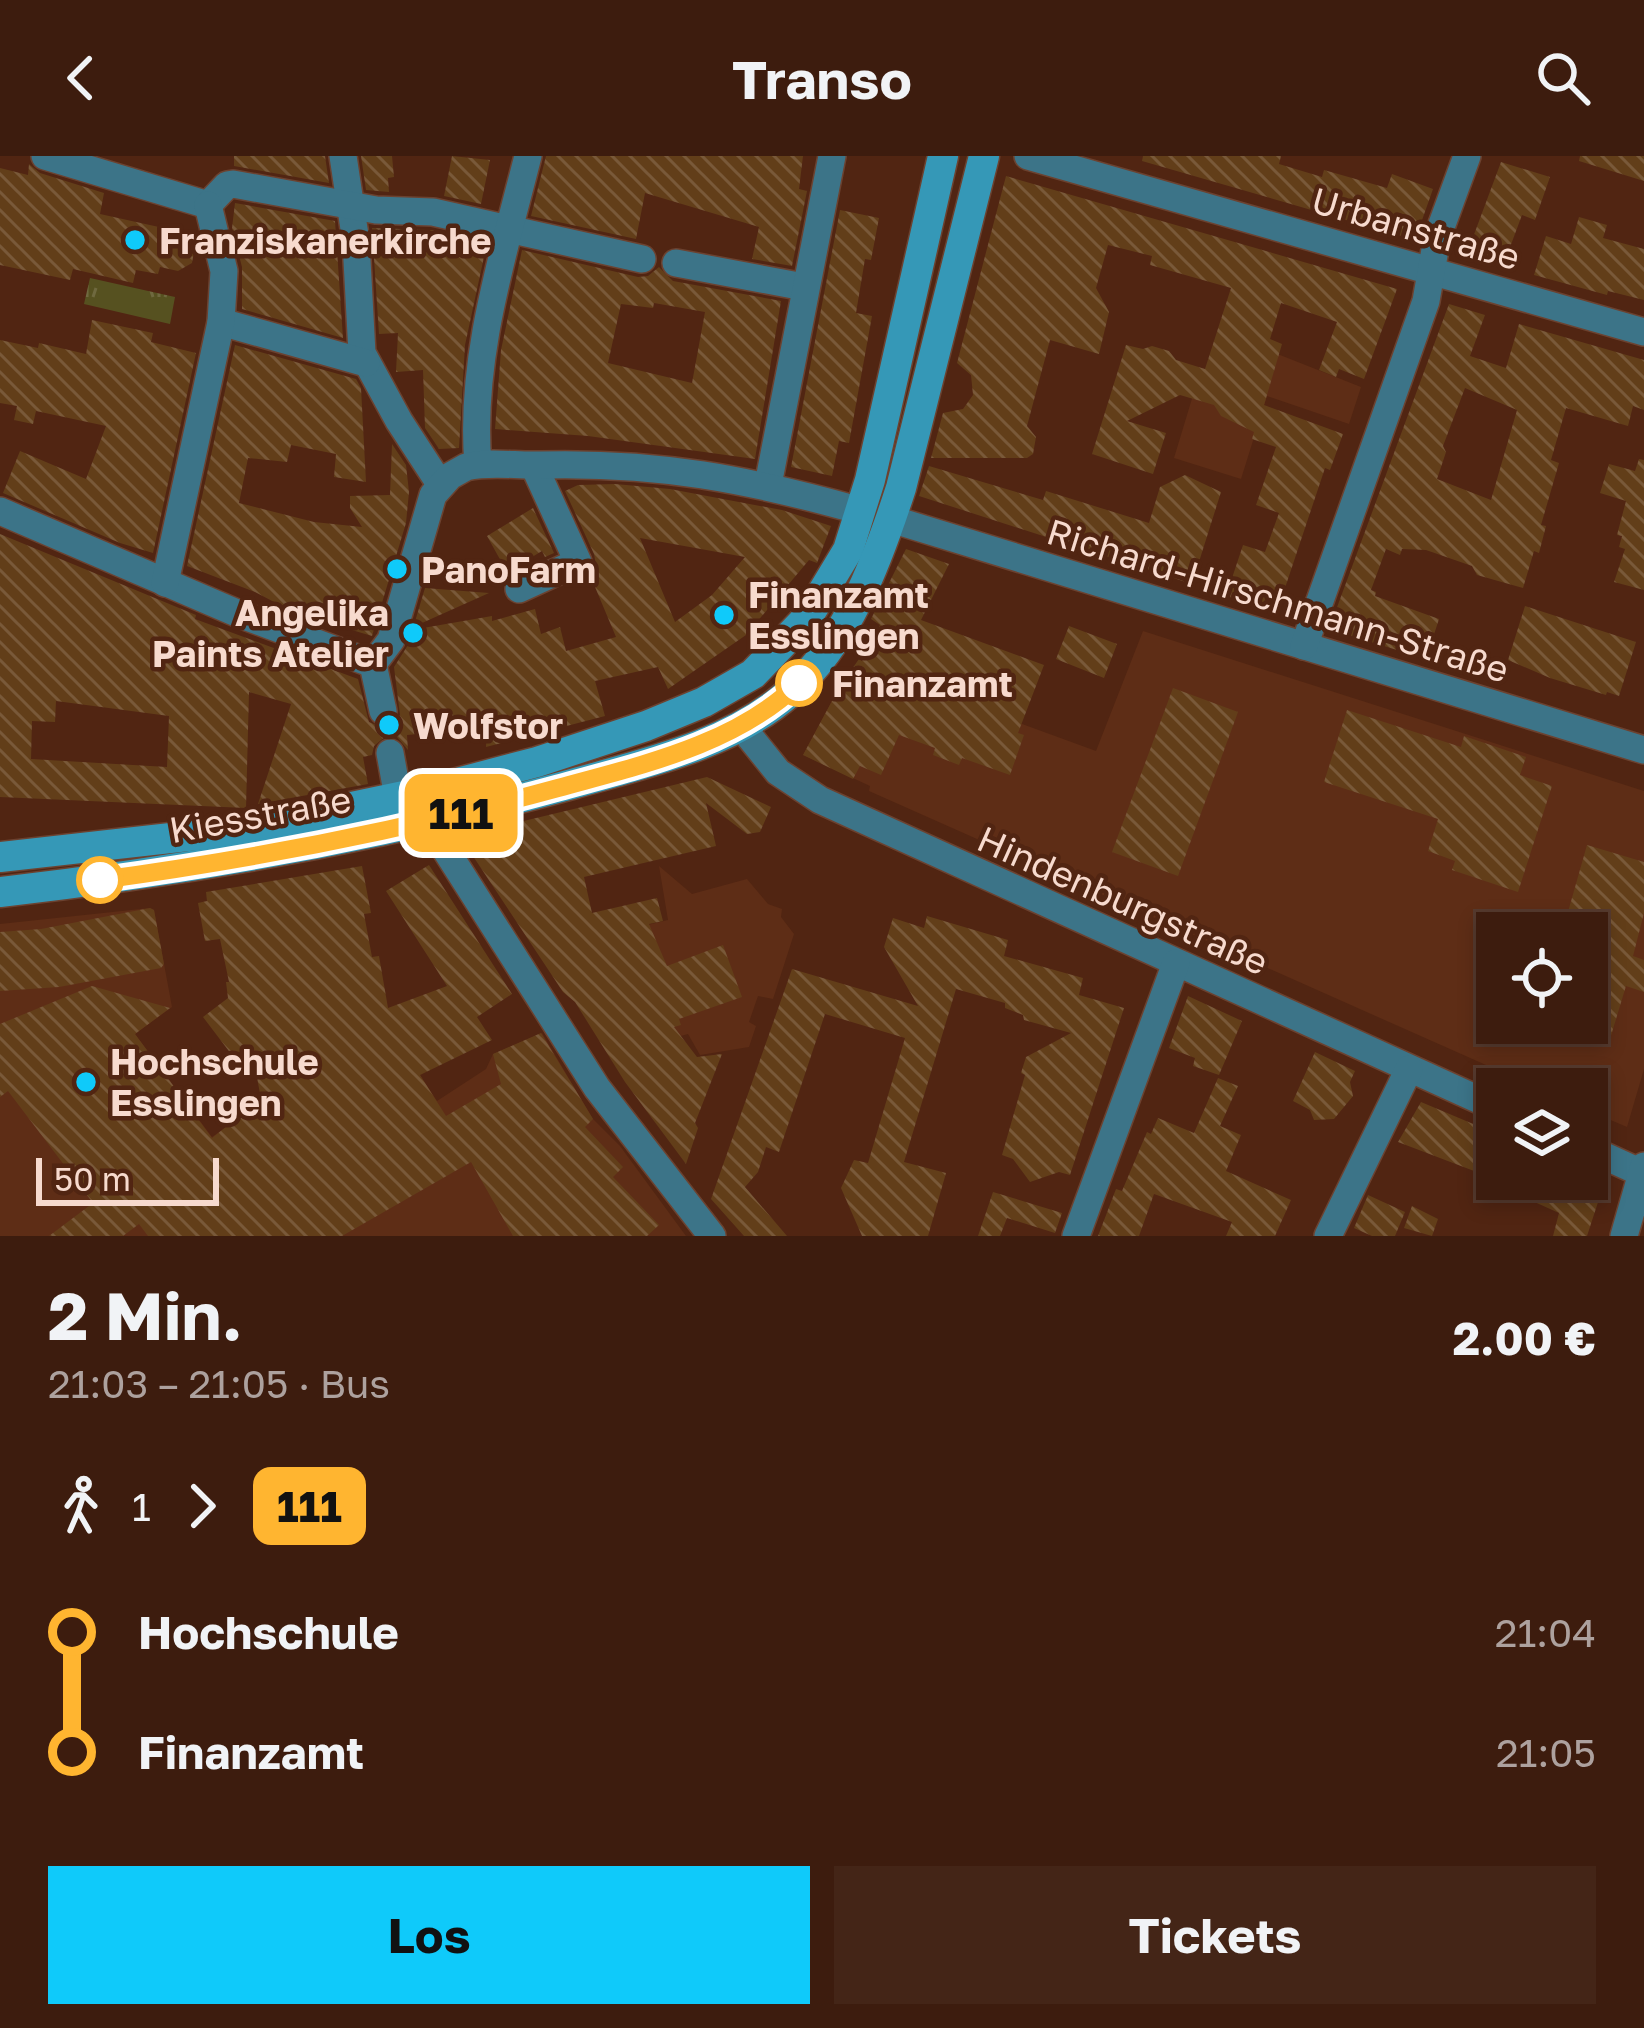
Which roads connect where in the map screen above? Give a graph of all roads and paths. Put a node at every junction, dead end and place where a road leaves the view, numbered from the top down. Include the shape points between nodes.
1 (45, 156) edge
2 (343, 156) edge
3 (528, 156) edge
4 (832, 156) edge
5 (943, 156) edge
6 (984, 156) edge
7 (1028, 156) edge
8 (1467, 156) edge
9 (350, 205) junction
10 (208, 206) junction
11 (508, 231) junction
12 (642, 260) dead end
13 (676, 263) dead end
14 (1431, 269) junction
15 (804, 286) junction
16 (220, 322) junction
17 (1644, 332) edge
18 (367, 363) junction
19 (478, 464) junction
20 (534, 466) junction
21 (440, 484) junction
22 (768, 485) junction
23 (0, 511) edge
24 (876, 515) junction
25 (166, 583) junction
26 (519, 589) dead end
27 (1304, 646) junction
28 (373, 664) junction
29 (752, 674) junction
30 (383, 711) dead end
31 (681, 713) junction
32 (741, 726) junction
33 (1644, 750) edge
34 (390, 753) dead end
35 (398, 797) junction
36 (428, 822) junction
37 (0, 856) edge
38 (0, 892) edge
39 (1177, 963) junction
40 (1408, 1069) junction
41 (1476, 1099) edge
42 (1608, 1157) edge
43 (1643, 1171) edge
44 (712, 1236) edge
45 (1076, 1236) edge
46 (1328, 1236) edge
47 (1624, 1236) edge

1 - 10 street
2 - 9 street
3 - 11 street
4 - 15 street
5 - 24 main road via 871,480
6 - 24 main road
7 - 14 street, Urbanstraße
8 - 14 street
9 - 10 street via 233,184
9 - 11 street via 433,212
9 - 18 street
10 - 16 street via 224,271
11 - 12 street
11 - 19 street via 490,311
13 - 15 street
14 - 17 street, Urbanstraße
14 - 27 street
15 - 22 street
16 - 18 street
16 - 25 street
18 - 21 street
19 - 20 street, Richard-Hirschmann-Straße
19 - 21 street
20 - 22 street, Richard-Hirschmann-Straße via 655,466
20 - 26 street via 578,562
21 - 28 street via 391,640
22 - 24 street, Richard-Hirschmann-Straße
23 - 25 street
24 - 27 street, Richard-Hirschmann-Straße
24 - 29 main road, Kiesstraße via 823,596
24 - 32 main road, Kiesstraße via 857,602 826,652 786,696
25 - 28 street
27 - 33 street, Richard-Hirschmann-Straße
28 - 30 street
29 - 31 main road, Kiesstraße
29 - 32 main road via 738,702
31 - 32 main road via 712,711
31 - 35 main road, Kiesstraße
32 - 36 main road, Kiesstraße
32 - 39 street, Hindenburgstraße via 778,772 820,800
34 - 35 street
35 - 37 main road, Kiesstraße via 242,830
36 - 38 main road, Kiesstraße via 163,872
36 - 44 street via 598,1088
39 - 40 street, Hindenburgstraße
39 - 45 street
40 - 41 street, Hindenburgstraße
40 - 46 street
42 - 43 street
43 - 47 street

